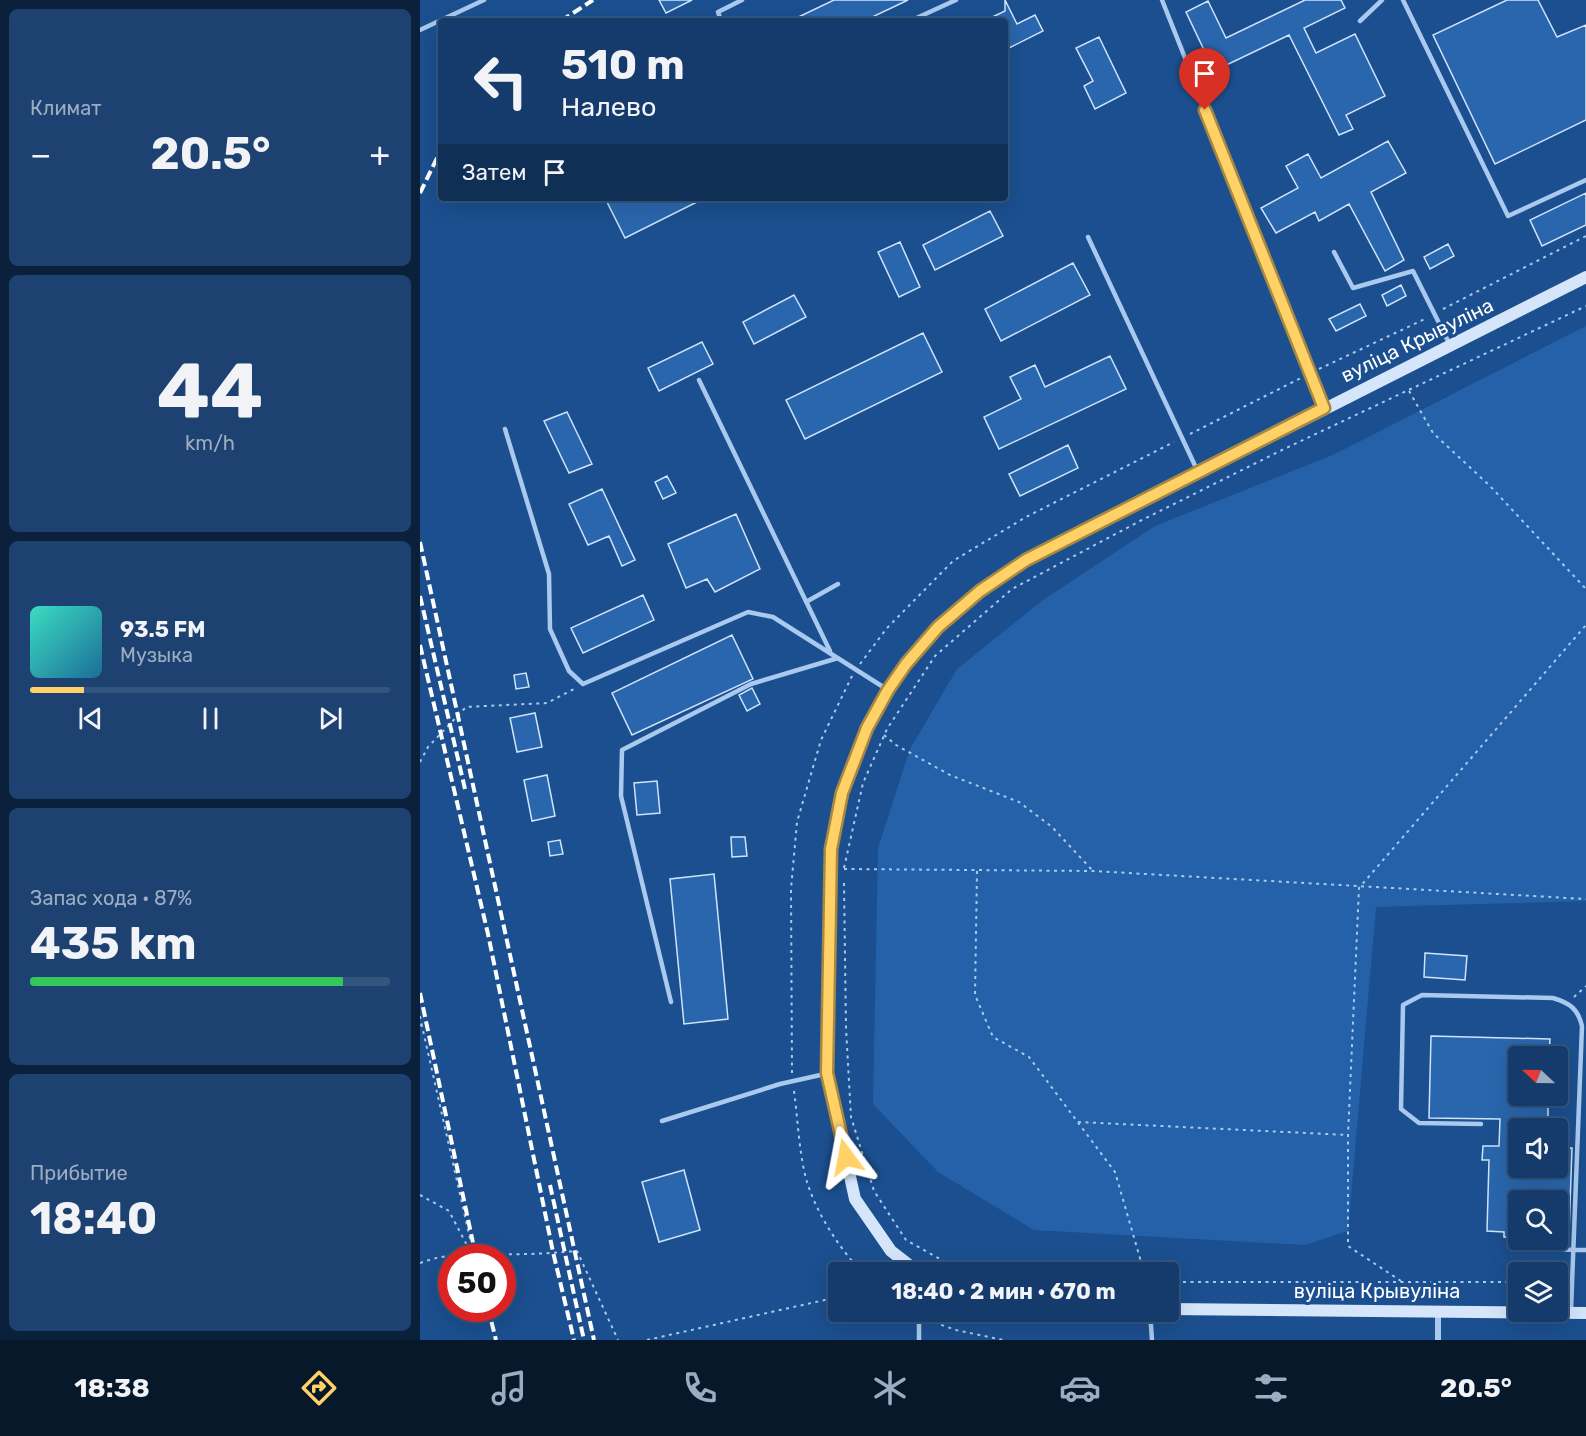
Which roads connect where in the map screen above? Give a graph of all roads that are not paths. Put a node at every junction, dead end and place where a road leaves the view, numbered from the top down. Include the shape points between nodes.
1 (484, 0) edge
2 (742, 0) edge
3 (956, 0) edge
4 (1162, 0) edge
5 (1382, 0) edge
6 (1403, 0) edge
7 (446, 18) edge
8 (721, 18) edge
9 (917, 18) edge
10 (1360, 21) dead end
11 (438, 22) edge
12 (420, 30) edge
13 (1586, 180) edge
14 (1088, 237) dead end
15 (1334, 252) dead end
16 (1586, 277) edge
17 (1450, 346) junction
18 (699, 380) dead end
19 (1324, 408) junction
20 (505, 429) dead end
21 (1198, 472) junction
22 (838, 584) dead end
23 (806, 602) junction
24 (832, 654) junction
25 (838, 658) junction
26 (888, 690) junction
27 (671, 1002) dead end
28 (827, 1073) junction
29 (662, 1121) dead end
30 (1481, 1124) dead end
31 (1531, 1250) dead end
32 (1586, 1250) edge
33 (1574, 1251) junction
34 (905, 1262) edge
35 (1179, 1309) edge
36 (1438, 1311) junction
37 (1571, 1313) junction
38 (1586, 1313) edge
39 (918, 1322) edge
40 (1151, 1322) edge
41 (919, 1340) edge
42 (1152, 1340) edge
43 (1438, 1340) edge

1 - 7 lane
2 - 8 lane via 718,12
3 - 9 lane
4 - 19 lane
5 - 10 lane
6 - 13 lane via 1508,216
11 - 12 lane
14 - 21 lane
15 - 17 lane via 1353,288 1413,271
16 - 17 main road, вуліца Крывуліна
17 - 19 main road, вуліца Крывуліна
18 - 23 lane
19 - 21 main road, вуліца Крывуліна
20 - 24 lane via 549,574 550,629 569,671 583,684 748,612 774,616
21 - 26 main road, вуліца Крывуліна via 1026,560 980,591 938,627
22 - 23 lane
23 - 24 lane
24 - 25 lane
25 - 26 lane
25 - 27 lane via 751,684 622,750 621,796
26 - 28 main road, вуліца Крывуліна via 867,728 842,793 831,849
28 - 29 lane
28 - 34 main road, вуліца Крывуліна via 855,1199 891,1251
30 - 33 lane via 1419,1123 1401,1109 1403,1005 1422,995 1553,998 1567,1003 1579,1013 1582,1026
31 - 33 lane
32 - 33 lane
33 - 37 lane
35 - 36 main road, вуліца Крывуліна
36 - 37 main road, вуліца Крывуліна
36 - 43 street
37 - 38 main road, вуліца Крывуліна
39 - 41 lane
40 - 42 lane

